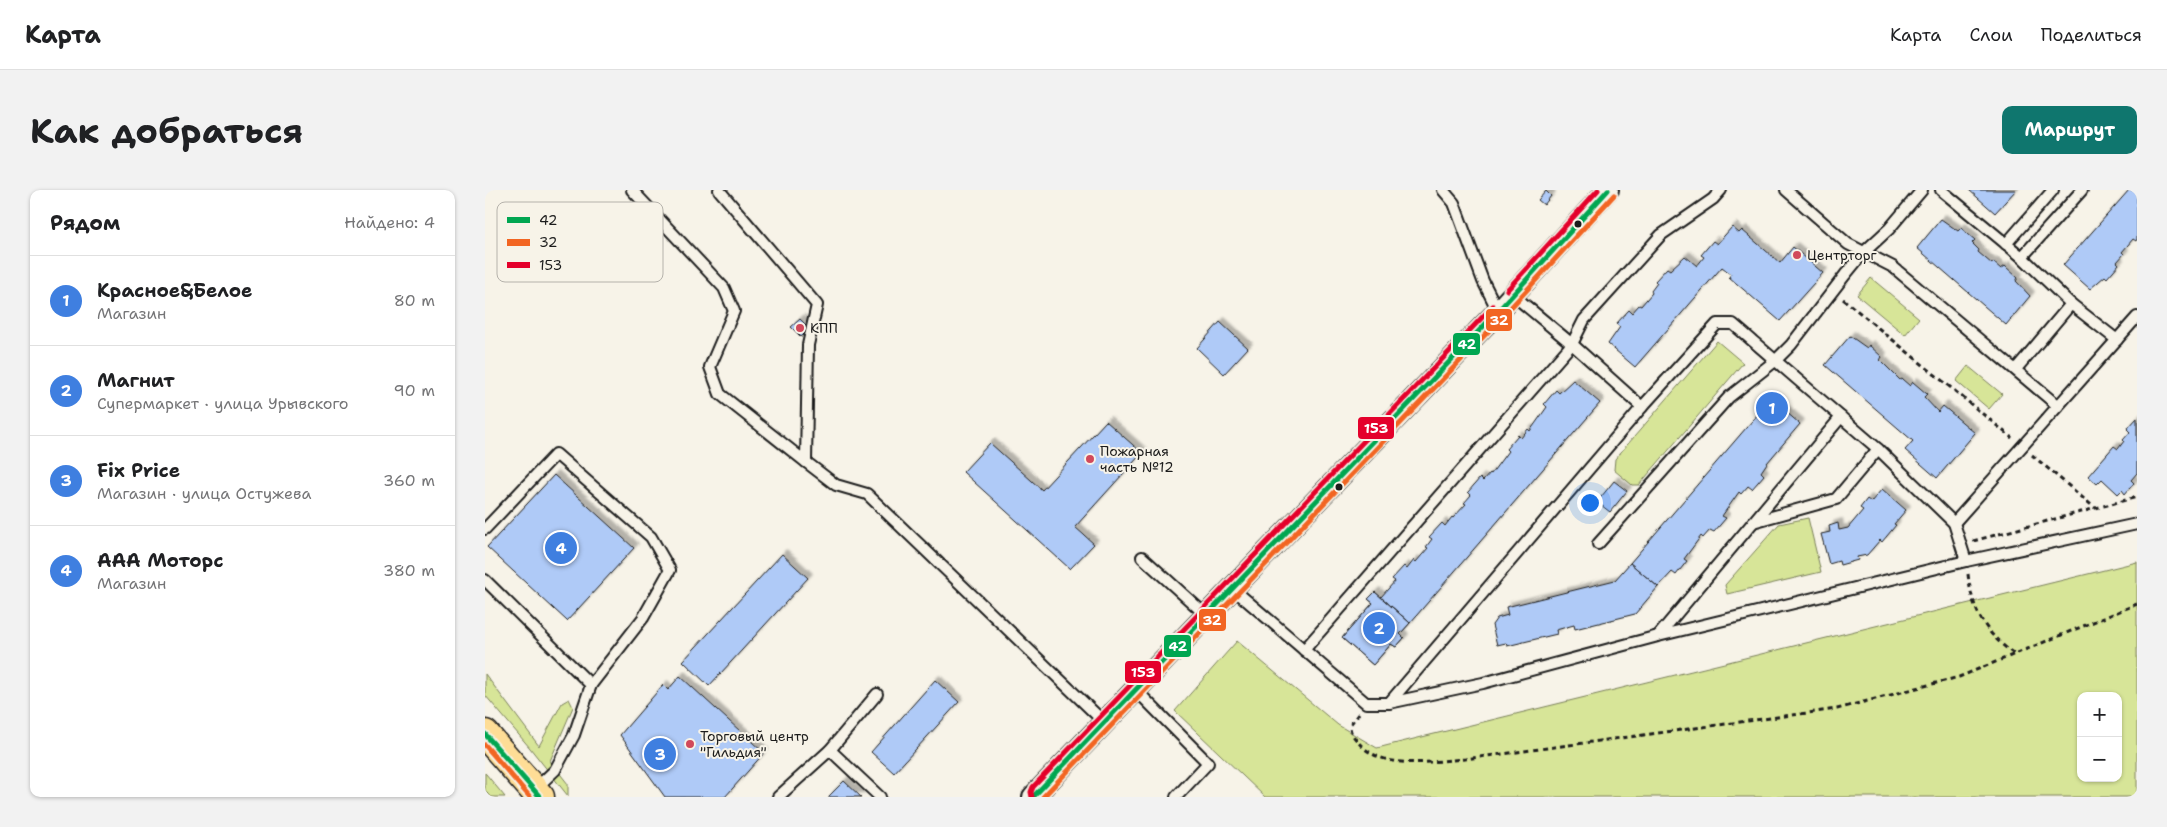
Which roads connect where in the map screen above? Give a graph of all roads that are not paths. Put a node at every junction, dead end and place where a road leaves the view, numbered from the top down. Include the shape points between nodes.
1 (632, 190) edge
2 (719, 190) edge
3 (1443, 190) edge
4 (1608, 190) edge
5 (1721, 190) edge
6 (1786, 190) edge
7 (1922, 190) edge
8 (1941, 190) edge
9 (2053, 190) edge
10 (2081, 190) edge
11 (643, 202) edge
12 (663, 223) edge
13 (2007, 244) junction
14 (1863, 254) junction
15 (2022, 257) junction
16 (1513, 295) junction
17 (2071, 304) junction
18 (1498, 311) junction
19 (2137, 317) edge
20 (2117, 340) junction
21 (1572, 344) junction
22 (1775, 361) junction
23 (2016, 369) junction
24 (2058, 406) junction
25 (1642, 407) junction
26 (1841, 418) junction
27 (1878, 449) junction
28 (806, 462) junction
29 (1753, 522) junction
30 (1954, 523) junction
31 (2137, 524) edge
32 (485, 529) edge
33 (1598, 544) dead end
34 (1142, 557) dead end
35 (1966, 561) junction
36 (485, 580) edge
37 (1233, 588) junction
38 (1207, 616) junction
39 (1658, 636) junction
40 (1304, 650) junction
41 (591, 685) junction
42 (1136, 690) junction
43 (877, 694) dead end
44 (1389, 703) junction
45 (1105, 723) junction
46 (485, 734) edge
47 (830, 750) junction
48 (537, 793) edge
49 (1038, 795) edge
50 (778, 797) edge
51 (880, 797) edge
52 (1176, 797) edge

1 - 11 lane
2 - 28 lane via 817,305 808,345
3 - 18 lane via 1454,203 1483,281
4 - 16 street
5 - 21 lane via 1661,235 1584,320
6 - 14 lane
7 - 14 lane
8 - 13 lane
9 - 13 lane
10 - 15 lane
12 - 28 lane via 724,288 734,312 710,367 720,394
13 - 15 lane
14 - 22 lane
14 - 23 lane via 1893,268
15 - 17 lane
16 - 18 street
16 - 21 lane
17 - 20 lane
17 - 23 lane
18 - 37 street
19 - 20 lane
20 - 24 lane
21 - 25 lane
21 - 40 lane
22 - 25 lane via 1733,324 1717,324
22 - 26 lane
22 - 33 lane via 1729,397
23 - 24 lane
24 - 30 lane
25 - 44 lane
26 - 27 lane
26 - 29 lane
27 - 29 lane via 1836,499
27 - 30 lane
28 - 45 lane via 835,485 867,494
29 - 39 lane
30 - 35 lane
31 - 35 lane
32 - 41 lane via 556,454 651,537 670,570 643,618
34 - 38 lane
35 - 39 lane
36 - 41 lane
37 - 38 street
37 - 40 lane
38 - 42 street
39 - 44 lane via 1483,683
40 - 44 lane via 1366,703
41 - 48 lane via 574,735 555,770
42 - 45 street
42 - 52 lane via 1208,763
43 - 47 lane
45 - 49 street
46 - 48 main road
47 - 50 lane
47 - 51 lane

